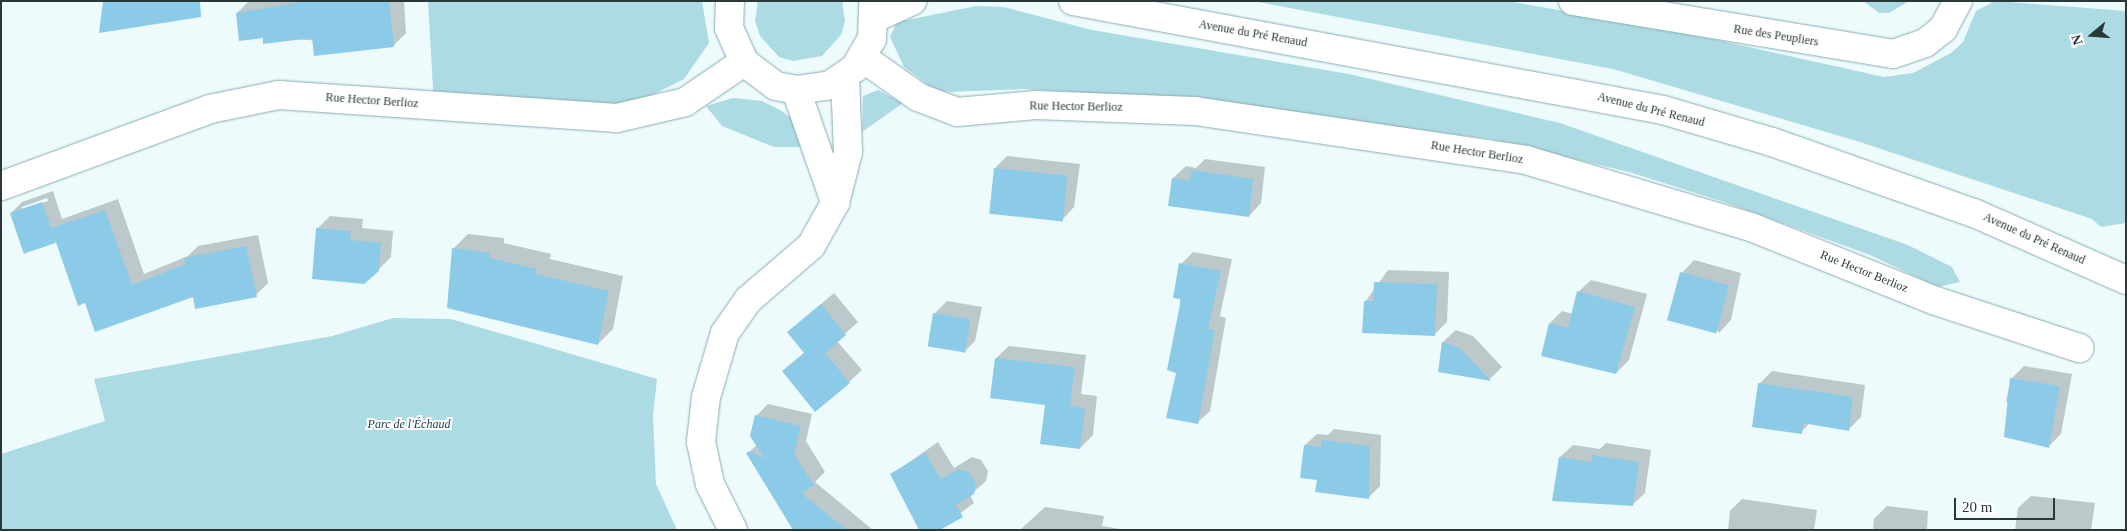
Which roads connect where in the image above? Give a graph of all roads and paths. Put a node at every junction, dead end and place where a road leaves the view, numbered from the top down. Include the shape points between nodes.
1 (912, 1) edge
2 (1073, 1) edge
3 (1116, 1) edge
4 (1573, 1) edge
5 (1958, 1) edge
6 (727, 4) edge
7 (874, 10) edge
8 (1154, 16) junction
9 (744, 62) junction
10 (854, 67) junction
11 (796, 90) junction
12 (1, 186) edge
13 (835, 203) junction
14 (2126, 280) edge
15 (2079, 348) dead end
16 (733, 530) edge

1 - 7 street
2 - 8 street, Avenue du Pré Renaud
3 - 8 street, Avenue du Pré Renaud
4 - 5 street, Rue des Peupliers via 1893,54 1925,42 1943,30
6 - 9 street via 734,46
7 - 10 street
8 - 14 street, Avenue du Pré Renaud via 1663,110 1772,142 1974,213
9 - 11 street via 776,86
9 - 12 street, Rue Hector Berlioz via 685,102 618,118 280,95 210,109
10 - 11 street via 830,85
10 - 13 street via 848,152
10 - 15 street, Rue Hector Berlioz via 957,112 1036,105 1195,111 1526,160 1750,227 1936,300
11 - 13 street
13 - 16 street via 811,246 748,300 725,333 706,397 701,442 710,484

